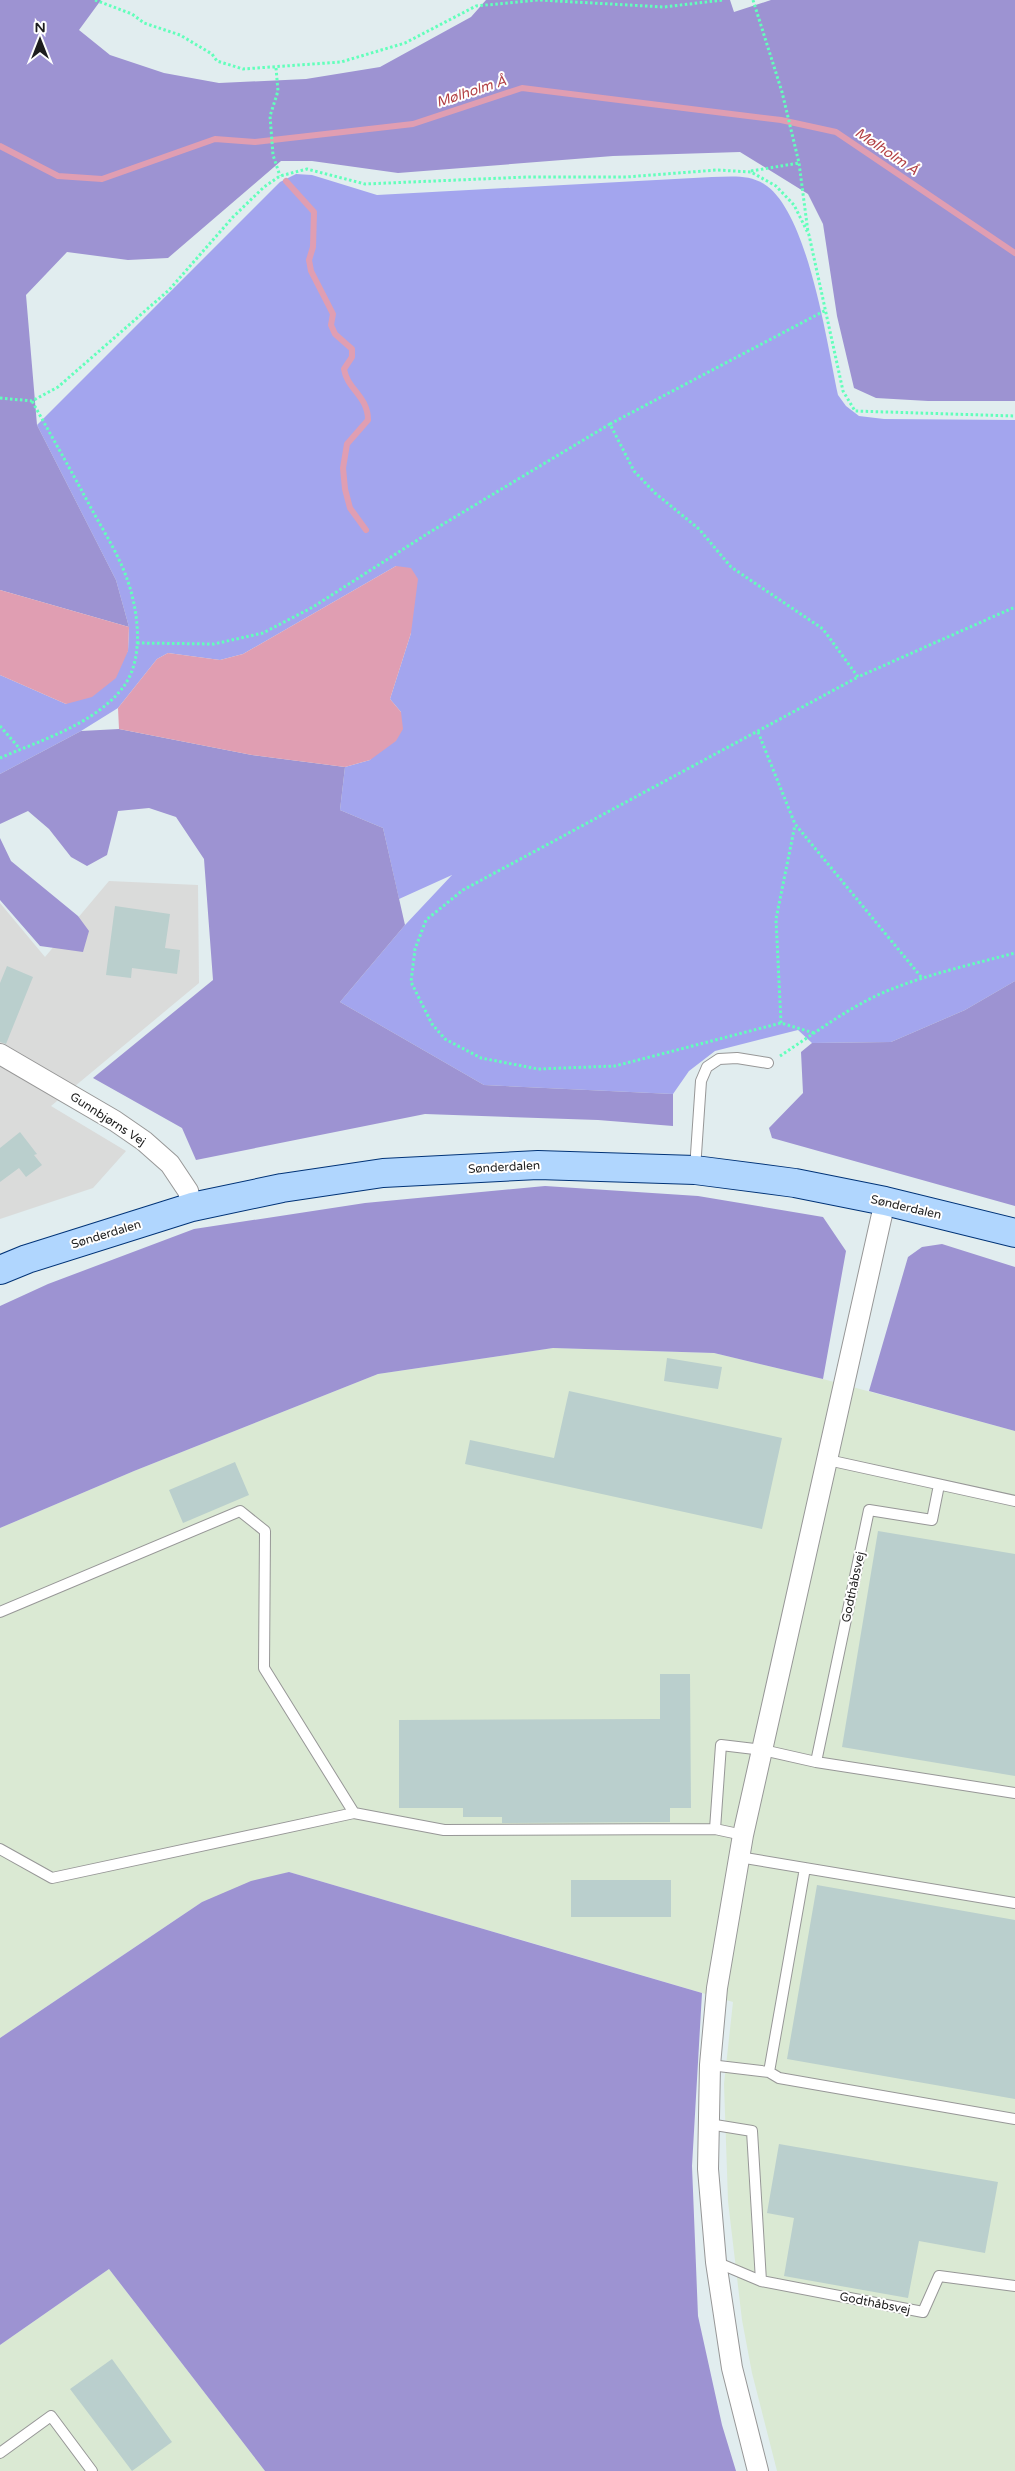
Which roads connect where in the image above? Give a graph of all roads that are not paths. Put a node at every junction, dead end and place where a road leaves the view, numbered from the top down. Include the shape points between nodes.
1 (0, 1054) edge
2 (768, 1063) road end
3 (695, 1170) junction
4 (885, 1201) junction
5 (192, 1207) junction
6 (1015, 1233) edge
7 (0, 1270) edge
8 (828, 1460) junction
9 (939, 1485) junction
10 (1015, 1502) edge
11 (0, 1612) edge
12 (763, 1750) junction
13 (816, 1762) junction
14 (1015, 1793) edge
15 (354, 1813) junction
16 (714, 1829) junction
17 (743, 1835) junction
18 (0, 1849) edge
19 (739, 1857) junction
20 (805, 1868) junction
21 (1015, 1903) edge
22 (710, 2066) junction
23 (769, 2072) junction
24 (1015, 2119) edge
25 (709, 2124) junction
26 (716, 2262) junction
27 (761, 2281) junction
28 (1015, 2286) edge
29 (0, 2453) edge
30 (92, 2471) edge
31 (758, 2471) edge

1 - 5 street, Gunnbjørns Vej via 144,1141 170,1164 188,1191
2 - 3 lane via 719,1059 707,1067 700,1081
3 - 4 street, Sønderdalen via 795,1183
3 - 5 street, Sønderdalen via 538,1165 383,1173 282,1188
4 - 6 street, Sønderdalen
4 - 8 street
5 - 7 street, Sønderdalen
8 - 9 lane
8 - 12 street
9 - 10 lane
9 - 13 lane, Godthåbsvej via 932,1520 869,1510
11 - 15 lane via 240,1511 265,1531 264,1668
12 - 13 lane
12 - 16 lane via 721,1746
12 - 17 street
13 - 14 lane
15 - 16 lane via 444,1830
15 - 18 lane via 52,1878
16 - 17 lane
17 - 19 street
19 - 20 lane
19 - 22 street via 717,1988
20 - 21 lane
20 - 23 lane
22 - 23 lane
22 - 25 street
23 - 24 lane via 779,2078
25 - 26 street via 708,2169
25 - 27 lane via 752,2131
26 - 27 lane, Godthåbsvej
26 - 31 street via 732,2368
27 - 28 lane, Godthåbsvej via 923,2312 940,2276
29 - 30 lane via 51,2416

